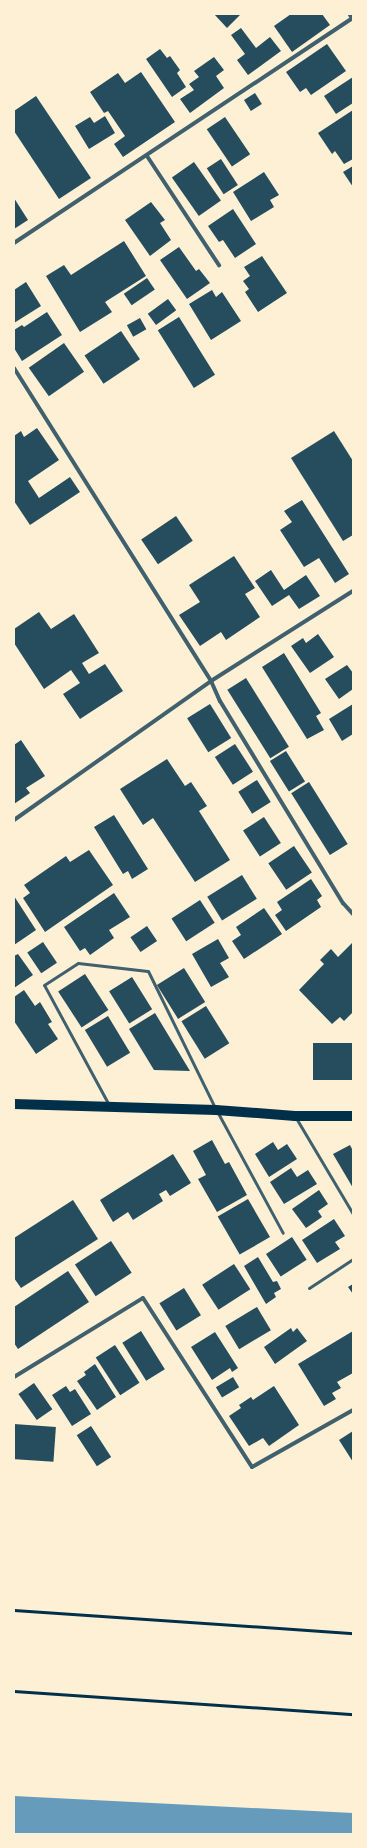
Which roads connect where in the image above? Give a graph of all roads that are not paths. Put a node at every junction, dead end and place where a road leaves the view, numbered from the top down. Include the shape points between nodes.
1 (351, 14) edge
2 (353, 18) edge
3 (148, 156) junction
4 (14, 243) edge
5 (219, 265) dead end
6 (14, 368) edge
7 (353, 591) edge
8 (212, 681) junction
9 (14, 820) edge
10 (353, 914) edge
11 (14, 1104) edge
12 (110, 1108) junction
13 (216, 1110) junction
14 (295, 1116) junction
15 (353, 1116) edge
16 (353, 1214) edge
17 (283, 1233) dead end
18 (353, 1259) edge
19 (309, 1288) dead end
20 (14, 1377) edge
21 (353, 1410) edge

1 - 2 street
2 - 3 street
3 - 4 street
3 - 5 street
6 - 8 street
7 - 8 street
8 - 9 street
8 - 10 street via 220,702 343,903
11 - 12 main road
12 - 13 main road
12 - 13 lane via 44,985 78,963 148,972
13 - 14 main road
13 - 17 lane
14 - 15 main road
14 - 16 lane
18 - 19 lane
20 - 21 street via 143,1298 252,1467

